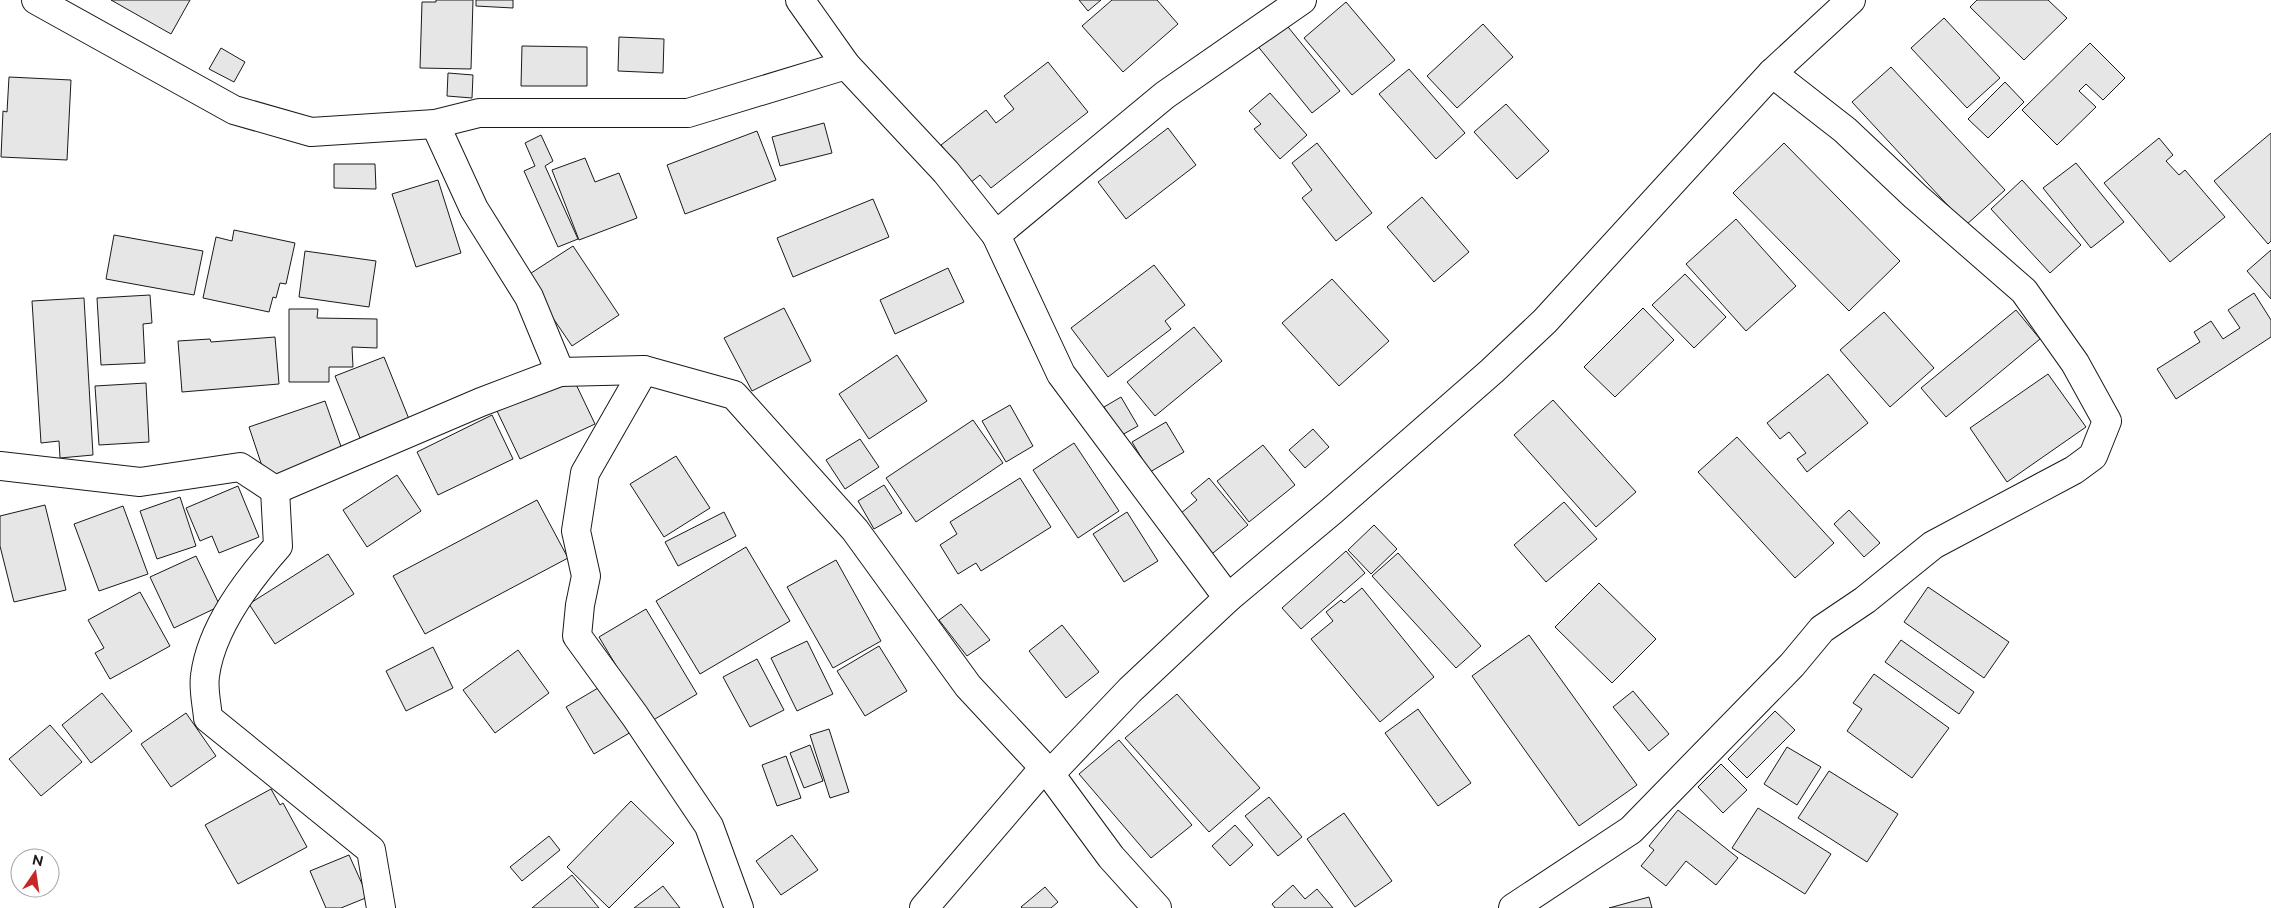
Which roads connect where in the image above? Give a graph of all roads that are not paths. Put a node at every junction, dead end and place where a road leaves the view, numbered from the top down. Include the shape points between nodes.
1 (36, 0) edge
2 (800, 0) edge
3 (1302, 0) edge
4 (1851, 0) edge
5 (846, 65) junction
6 (1772, 73) junction
7 (435, 124) junction
8 (996, 235) junction
9 (644, 370) junction
10 (560, 372) junction
11 (0, 466) edge
12 (275, 490) junction
13 (1228, 598) junction
14 (1046, 772) junction
15 (381, 908) edge
16 (739, 908) edge
17 (924, 908) edge
18 (1157, 908) edge
19 (1514, 908) edge

1 - 7 street via 234,110 312,132
2 - 5 street
3 - 8 street via 1165,95
4 - 6 street
5 - 7 street via 688,113 480,113
5 - 8 street via 946,172
6 - 13 street via 1545,321 1369,479
6 - 19 street via 1845,130 2024,291 2075,364 2107,421 2093,456 2074,470 1933,545 1865,600 1822,629 1792,665 1631,830
7 - 10 street via 474,209 529,297
8 - 13 street via 1061,374
9 - 10 street
9 - 14 street via 734,395 855,530 968,686
9 - 16 street via 585,473 576,531 586,576 577,636 709,826
10 - 12 street via 481,402
11 - 12 street via 140,482 240,467
12 - 15 street via 278,546 242,591 210,648 204,678 208,718 371,850
13 - 14 street
14 - 17 street
14 - 18 street via 1111,857

